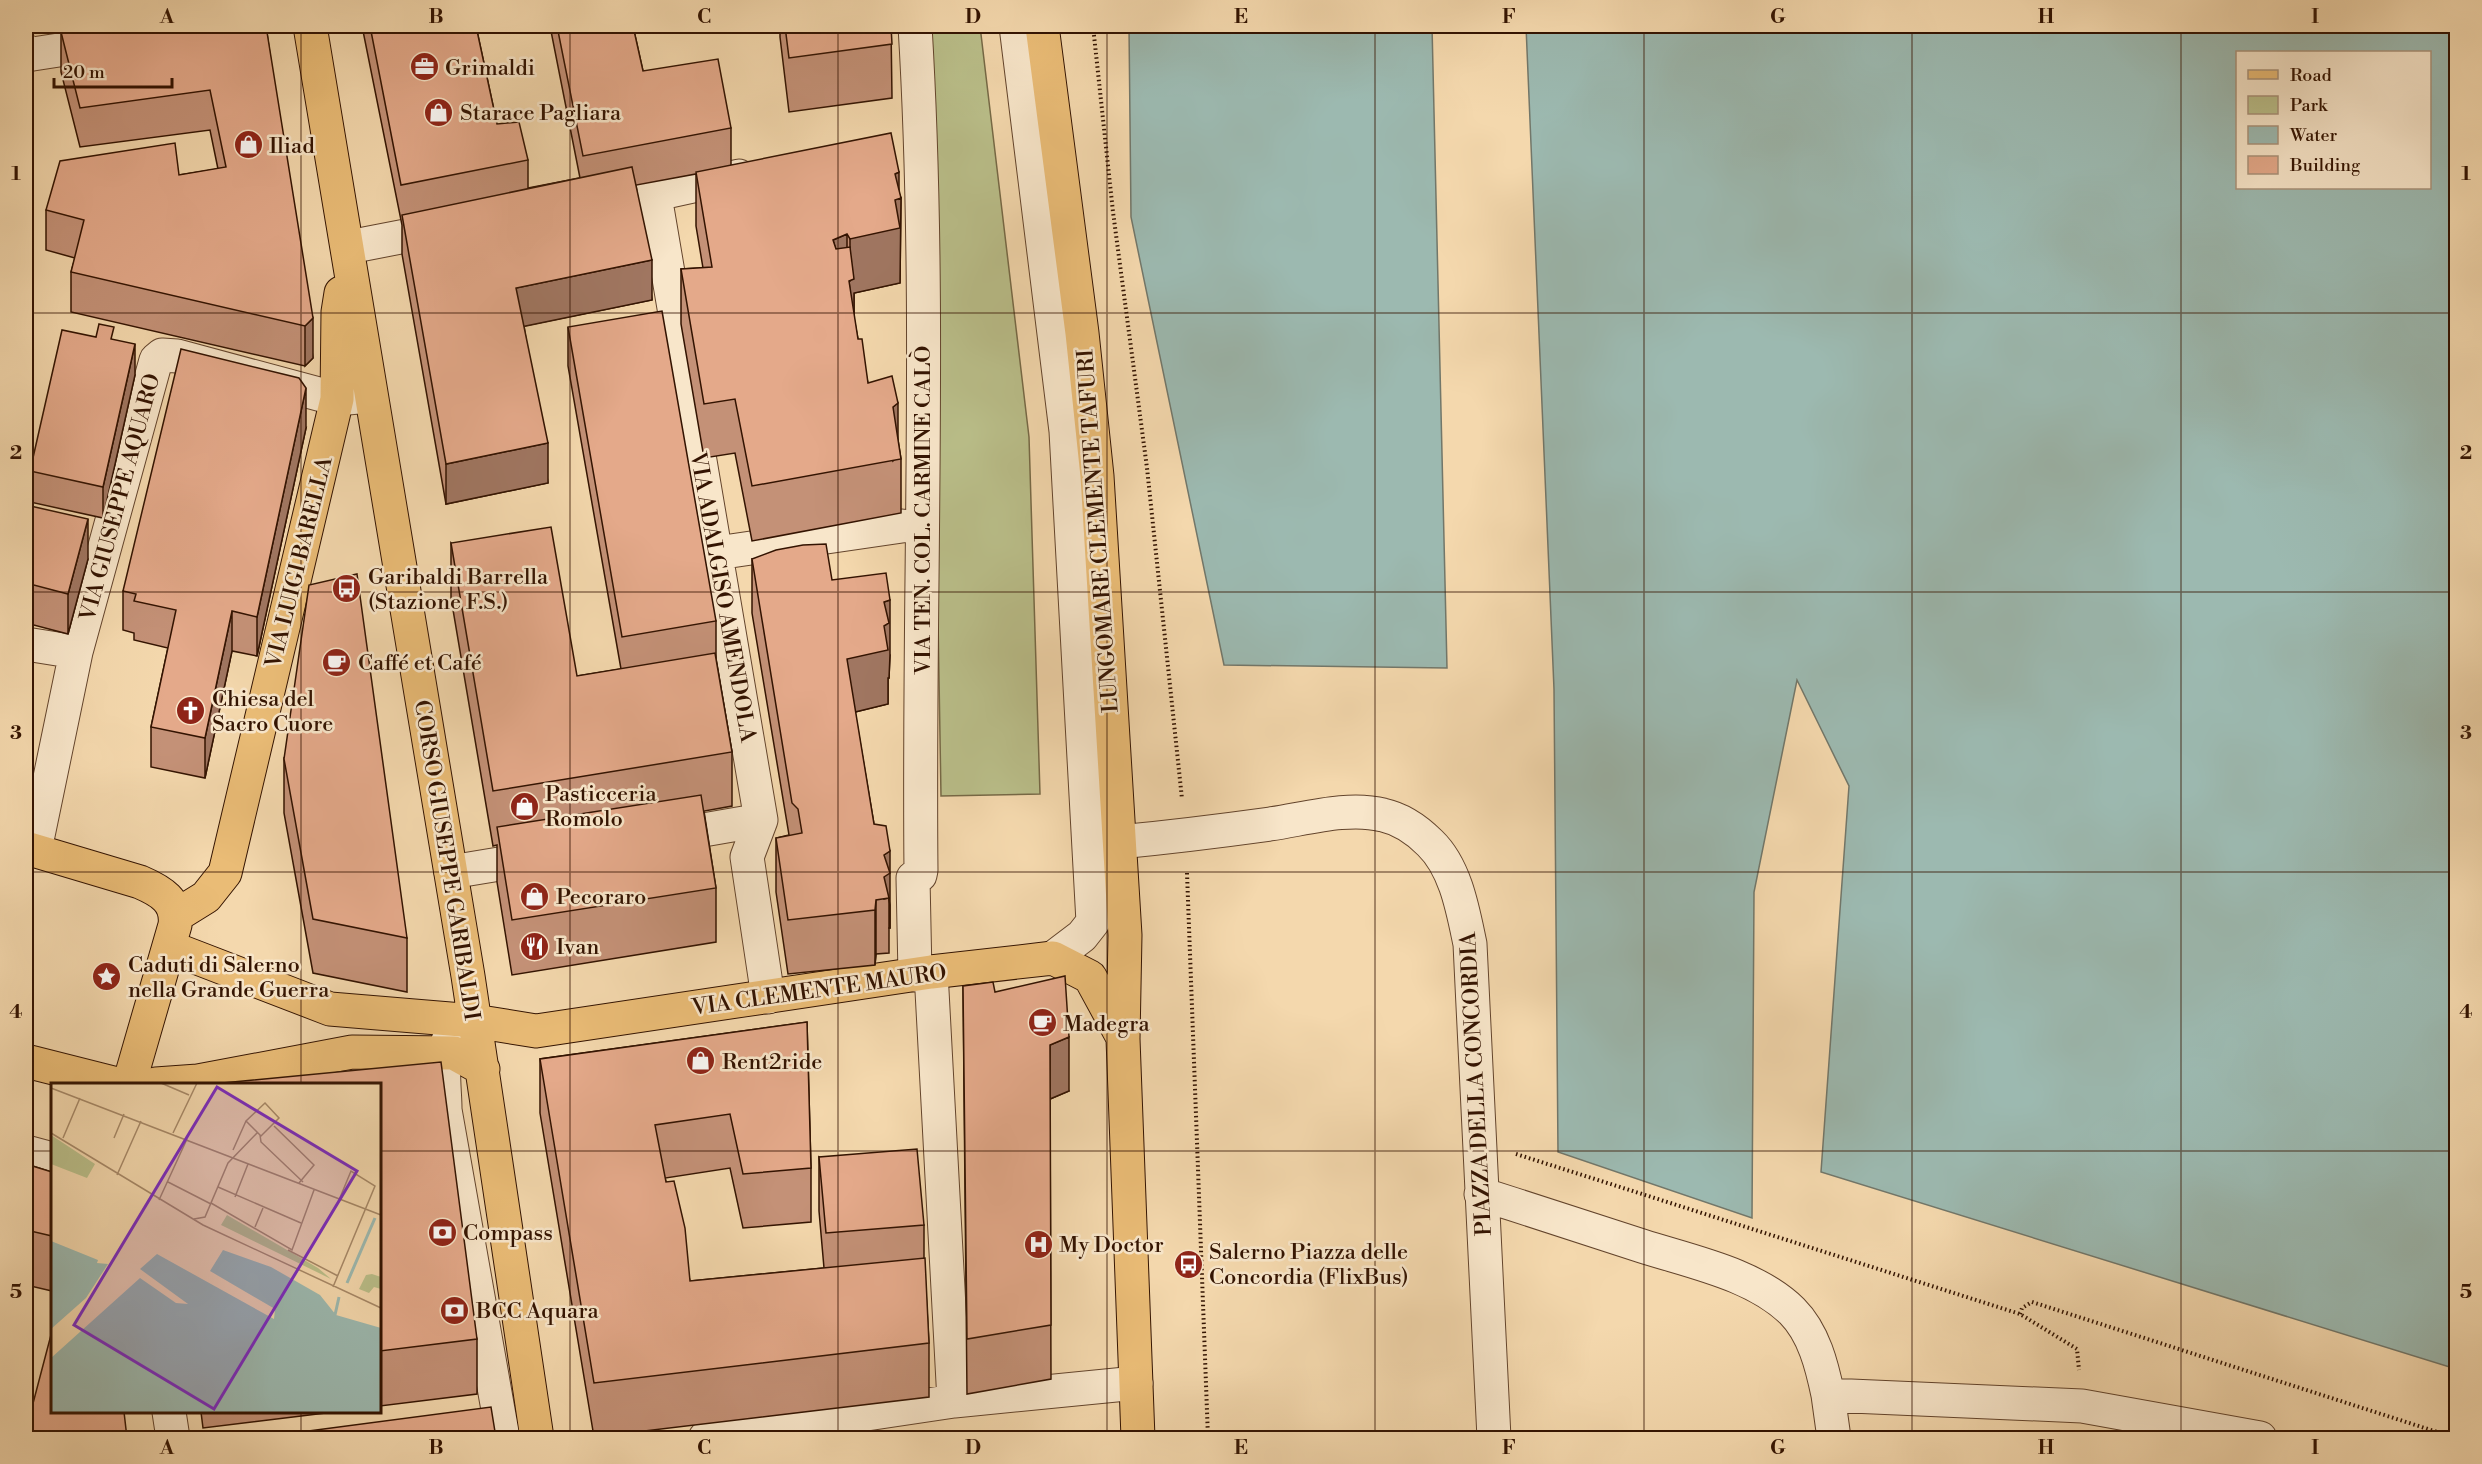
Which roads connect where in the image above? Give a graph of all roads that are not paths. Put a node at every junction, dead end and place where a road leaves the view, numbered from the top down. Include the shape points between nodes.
1 (310, 26) edge
2 (901, 26) edge
3 (915, 26) edge
4 (1016, 26) edge
5 (1042, 26) edge
6 (136, 38) edge
7 (26, 51) edge
8 (906, 138) junction
9 (768, 169) edge
10 (655, 196) junction
11 (608, 203) edge
12 (478, 223) edge
13 (349, 247) junction
14 (369, 396) junction
15 (337, 399) junction
16 (902, 526) junction
17 (717, 553) junction
18 (26, 644) edge
19 (76, 652) junction
20 (761, 820) junction
21 (635, 841) edge
22 (1119, 842) junction
23 (30, 849) edge
24 (566, 853) edge
25 (451, 872) junction
26 (913, 878) junction
27 (177, 915) junction
28 (169, 947) junction
29 (1053, 958) junction
30 (923, 973) junction
31 (768, 997) junction
32 (474, 1021) junction
33 (1123, 1039) junction
34 (413, 1052) junction
35 (445, 1052) junction
36 (26, 1062) edge
37 (483, 1069) junction
38 (113, 1083) edge
39 (129, 1083) edge
40 (196, 1083) edge
41 (445, 1108) junction
42 (26, 1152) edge
43 (51, 1159) edge
44 (1481, 1194) junction
45 (1136, 1383) junction
46 (1828, 1395) junction
47 (954, 1401) junction
48 (169, 1413) edge
49 (173, 1438) edge
50 (503, 1438) edge
51 (537, 1438) edge
52 (705, 1438) edge
53 (1138, 1438) edge
54 (1494, 1438) edge
55 (1834, 1438) edge
56 (2260, 1438) edge

1 - 13 main road, CORSO GIUSEPPE GARIBALDI
2 - 8 street
3 - 8 street
4 - 29 street, LUNGOMARE CLEMENTE TAFURI via 1066,431 1093,922 1082,936
5 - 22 main road, LUNGOMARE CLEMENTE TAFURI via 1097,476
6 - 7 street via 33,54
8 - 16 street, VIA TEN. COL. CARMINE CALÒ
8 - 26 street, VIA TEN. COL. CARMINE CALÒ via 921,870
9 - 10 street
10 - 11 street
10 - 17 street, VIA ADALGISO AMENDOLA
12 - 13 street
13 - 14 main road, CORSO GIUSEPPE GARIBALDI
13 - 15 main road, CORSO GIUSEPPE GARIBALDI via 338,312
14 - 15 street, VIA GIUSEPPE AQUARO
14 - 25 main road, CORSO GIUSEPPE GARIBALDI
15 - 19 street, VIA GIUSEPPE AQUARO via 177,356 156,360
15 - 27 main road, VIA LUIGI BARELLA via 225,873 206,897
16 - 17 street
16 - 26 street, VIA TEN. COL. CARMINE CALÒ via 904,866 905,874
17 - 20 street, VIA ADALGISO AMENDOLA
18 - 19 street
19 - 23 street, VIA GIUSEPPE AQUARO
20 - 21 street
20 - 31 street via 747,857
22 - 33 main road, LUNGOMARE CLEMENTE TAFURI via 1125,935
22 - 44 street, PIAZZA DELLA CONCORDIA via 1346,813 1383,815 1410,826 1432,844 1461,901 1470,944
23 - 27 main road via 155,888 174,904
24 - 25 street
25 - 32 main road, CORSO GIUSEPPE GARIBALDI
26 - 30 street, VIA TEN. COL. CARMINE CALÒ
27 - 28 main road
28 - 32 main road, VIA CLEMENTE MAURO via 330,1009
28 - 39 main road
29 - 30 main road, VIA CLEMENTE MAURO
29 - 33 main road via 1090,977
30 - 31 main road, VIA CLEMENTE MAURO
30 - 47 street, VIA TEN. COL. CARMINE CALÒ
31 - 32 main road, VIA CLEMENTE MAURO via 536,1031
32 - 35 street via 453,1034
32 - 37 main road, CORSO GIUSEPPE GARIBALDI
33 - 45 main road
34 - 35 main road
34 - 40 main road via 352,1052
34 - 41 street via 431,1063
35 - 37 main road
35 - 41 street
36 - 38 main road
37 - 51 main road, CORSO GIUSEPPE GARIBALDI
41 - 50 street
42 - 43 street
44 - 46 street via 1717,1270 1773,1295 1794,1313 1809,1335 1822,1366
44 - 54 street, PIAZZA DELLA CONCORDIA
45 - 47 street
45 - 53 main road
46 - 55 street
46 - 56 street via 2082,1406
47 - 52 street
48 - 49 street

